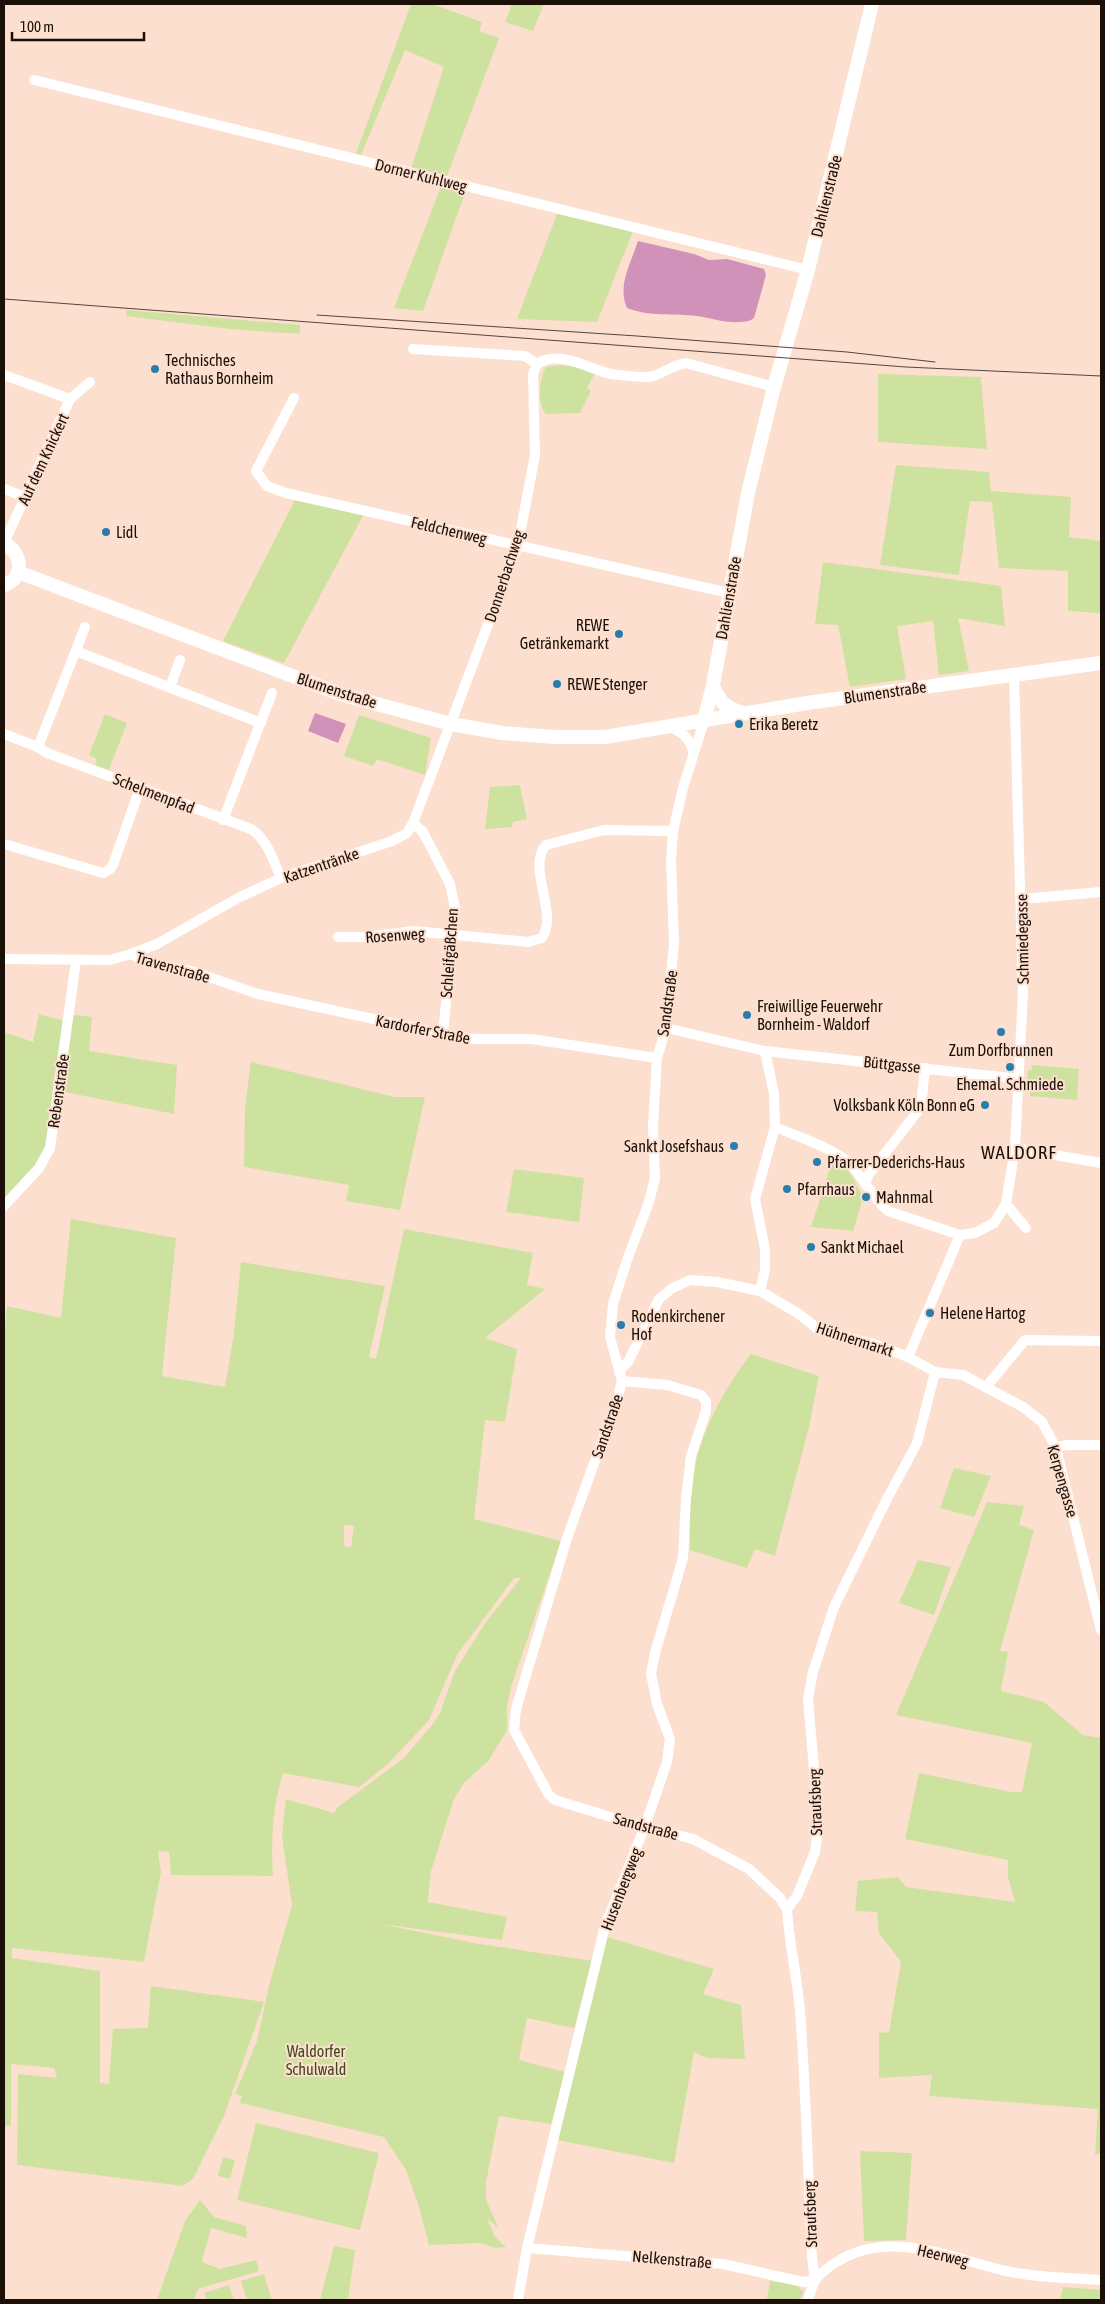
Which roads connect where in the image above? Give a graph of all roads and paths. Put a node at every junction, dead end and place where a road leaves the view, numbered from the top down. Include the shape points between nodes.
1 (872, 4) edge
2 (34, 80) dead end
3 (808, 270) junction
4 (413, 349) dead end
5 (537, 364) junction
6 (4, 375) edge
7 (90, 382) dead end
8 (774, 387) junction
9 (294, 398) dead end
10 (70, 399) junction
11 (4, 490) edge
12 (25, 497) junction
13 (4, 543) edge
14 (518, 545) junction
15 (18, 572) junction
16 (4, 585) edge
17 (729, 593) junction
18 (85, 627) dead end
19 (76, 650) junction
20 (180, 660) dead end
21 (1101, 663) edge
22 (1014, 674) junction
23 (713, 685) junction
24 (170, 687) junction
25 (272, 694) dead end
26 (744, 713) junction
27 (704, 721) junction
28 (261, 723) junction
29 (451, 724) junction
30 (670, 727) junction
31 (4, 734) edge
32 (38, 747) junction
33 (693, 751) junction
34 (140, 788) junction
35 (223, 820) junction
36 (413, 823) junction
37 (673, 831) junction
38 (4, 844) edge
39 (280, 878) junction
40 (1101, 892) edge
41 (1022, 899) junction
42 (452, 935) junction
43 (338, 937) dead end
44 (131, 954) junction
45 (4, 959) edge
46 (76, 961) junction
47 (251, 992) joint
48 (666, 1028) junction
49 (442, 1034) junction
50 (765, 1051) junction
51 (657, 1058) junction
52 (925, 1068) junction
53 (1020, 1079) junction
54 (775, 1127) junction
55 (1016, 1148) junction
56 (1101, 1163) edge
57 (864, 1183) junction
58 (1006, 1204) junction
59 (4, 1206) edge
60 (1026, 1228) dead end
61 (960, 1234) junction
62 (760, 1291) junction
63 (1101, 1341) edge
64 (908, 1357) junction
65 (935, 1372) junction
66 (620, 1376) junction
67 (986, 1387) junction
68 (1101, 1445) edge
69 (1056, 1448) junction
70 (1101, 1630) edge
71 (645, 1826) junction
72 (787, 1909) junction
73 (527, 2248) junction
74 (816, 2280) junction
75 (1101, 2280) edge
76 (518, 2300) edge
77 (808, 2300) edge

1 - 3 main road, Dahlienstraße
2 - 3 street, Dorner Kuhlweg
3 - 8 main road, Dahlienstraße
4 - 5 street via 525,356
5 - 8 street via 545,359 566,359 613,374 652,377 673,365 686,363
5 - 14 street, Donnerbachweg via 533,374 535,455
6 - 10 street
7 - 10 street, Auf dem Knickert
8 - 17 main road, Dahlienstraße via 748,493
9 - 14 street, Feldchenweg via 256,471 267,486
10 - 12 street, Auf dem Knickert
11 - 12 street
12 - 13 street, Auf dem Knickert
13 - 15 main road via 17,554
14 - 17 street, Feldchenweg
14 - 29 street, Donnerbachweg
15 - 16 main road
15 - 29 main road, Blumenstraße via 340,694
17 - 23 main road, Dahlienstraße
18 - 19 street
19 - 24 street
19 - 32 street
20 - 24 street
21 - 22 main road, Blumenstraße
22 - 26 main road, Blumenstraße
22 - 41 street, Schmiedegasse
23 - 26 main road via 718,698 729,708
23 - 27 main road, Dahlienstraße
24 - 28 street
25 - 28 street
26 - 27 main road, Blumenstraße
27 - 30 main road, Blumenstraße
27 - 33 street, Sandstraße
28 - 35 street
29 - 30 main road, Blumenstraße via 502,733 582,738
29 - 36 street, Katzentränke
30 - 33 street via 690,740
31 - 32 street, Schelmenpfad
32 - 34 street, Schelmenpfad
33 - 37 street, Sandstraße
34 - 35 street, Schelmenpfad
34 - 38 street via 113,865 107,872
35 - 39 street, Schelmenpfad via 259,834
36 - 39 street, Katzentränke via 407,833 392,841
36 - 42 street, Schleifgäßchen via 423,832 450,884 455,908
37 - 42 street, Rosenweg via 604,830 551,842 542,849 539,858 547,924 542,938 528,942
37 - 48 street, Sandstraße via 674,943
39 - 44 street, Katzentränke via 157,944
40 - 41 street
41 - 53 street, Schmiedegasse
42 - 43 street, Rosenweg via 414,931
42 - 49 street, Schleifgäßchen
44 - 46 street, Travenstraße via 110,960
44 - 47 street, Travenstraße
45 - 46 street, Travenstraße
46 - 59 street, Rebenstraße via 50,1148 39,1168
47 - 49 street, Kardorfer Straße
48 - 50 street, Büttgasse
48 - 51 street, Sandstraße
49 - 51 street, Kardorfer Straße via 474,1039 531,1039
50 - 52 street, Büttgasse
50 - 54 street via 774,1094
51 - 66 street, Sandstraße via 654,1178 649,1202 613,1304 610,1337
52 - 53 street, Büttgasse
52 - 57 street via 921,1107
53 - 55 street, Schmiedegasse
54 - 57 street via 837,1154 848,1162
54 - 62 street via 754,1199 765,1250
55 - 56 street
55 - 58 street, Schmiedegasse
57 - 61 street via 888,1211
58 - 60 street
58 - 61 street, Schmiedegasse via 994,1223 975,1233
61 - 64 street
62 - 64 street, Hühnermarkt via 819,1330
62 - 66 street, Hühnermarkt via 690,1280 671,1289 659,1299
63 - 67 street via 1025,1340
64 - 65 street, Hühnermarkt
65 - 67 street, Kerpengasse via 963,1375
65 - 72 street, Straufsberg via 917,1443 834,1607 813,1672 808,1699 817,1837 815,1852 797,1896
66 - 71 street, Husenbergweg via 667,1385 701,1395 706,1401 692,1456 683,1558 651,1674 657,1704 670,1739 667,1762
66 - 71 street, Sandstraße via 618,1397 567,1538 516,1708 514,1730 549,1795 555,1800
67 - 69 street, Kerpengasse via 1023,1407 1042,1422
68 - 69 street
69 - 70 street, Kerpengasse
71 - 72 street, Sandstraße via 693,1839 745,1866 780,1898
71 - 73 street, Husenbergweg via 605,1926
72 - 74 street, Straufsberg via 799,1998 812,2258
73 - 74 street, Nelkenstraße via 723,2264 803,2282
73 - 76 street, Husenbergweg
74 - 75 street, Heerweg via 828,2267 851,2254 884,2246 912,2247 1007,2271
74 - 77 street, Heerweg

